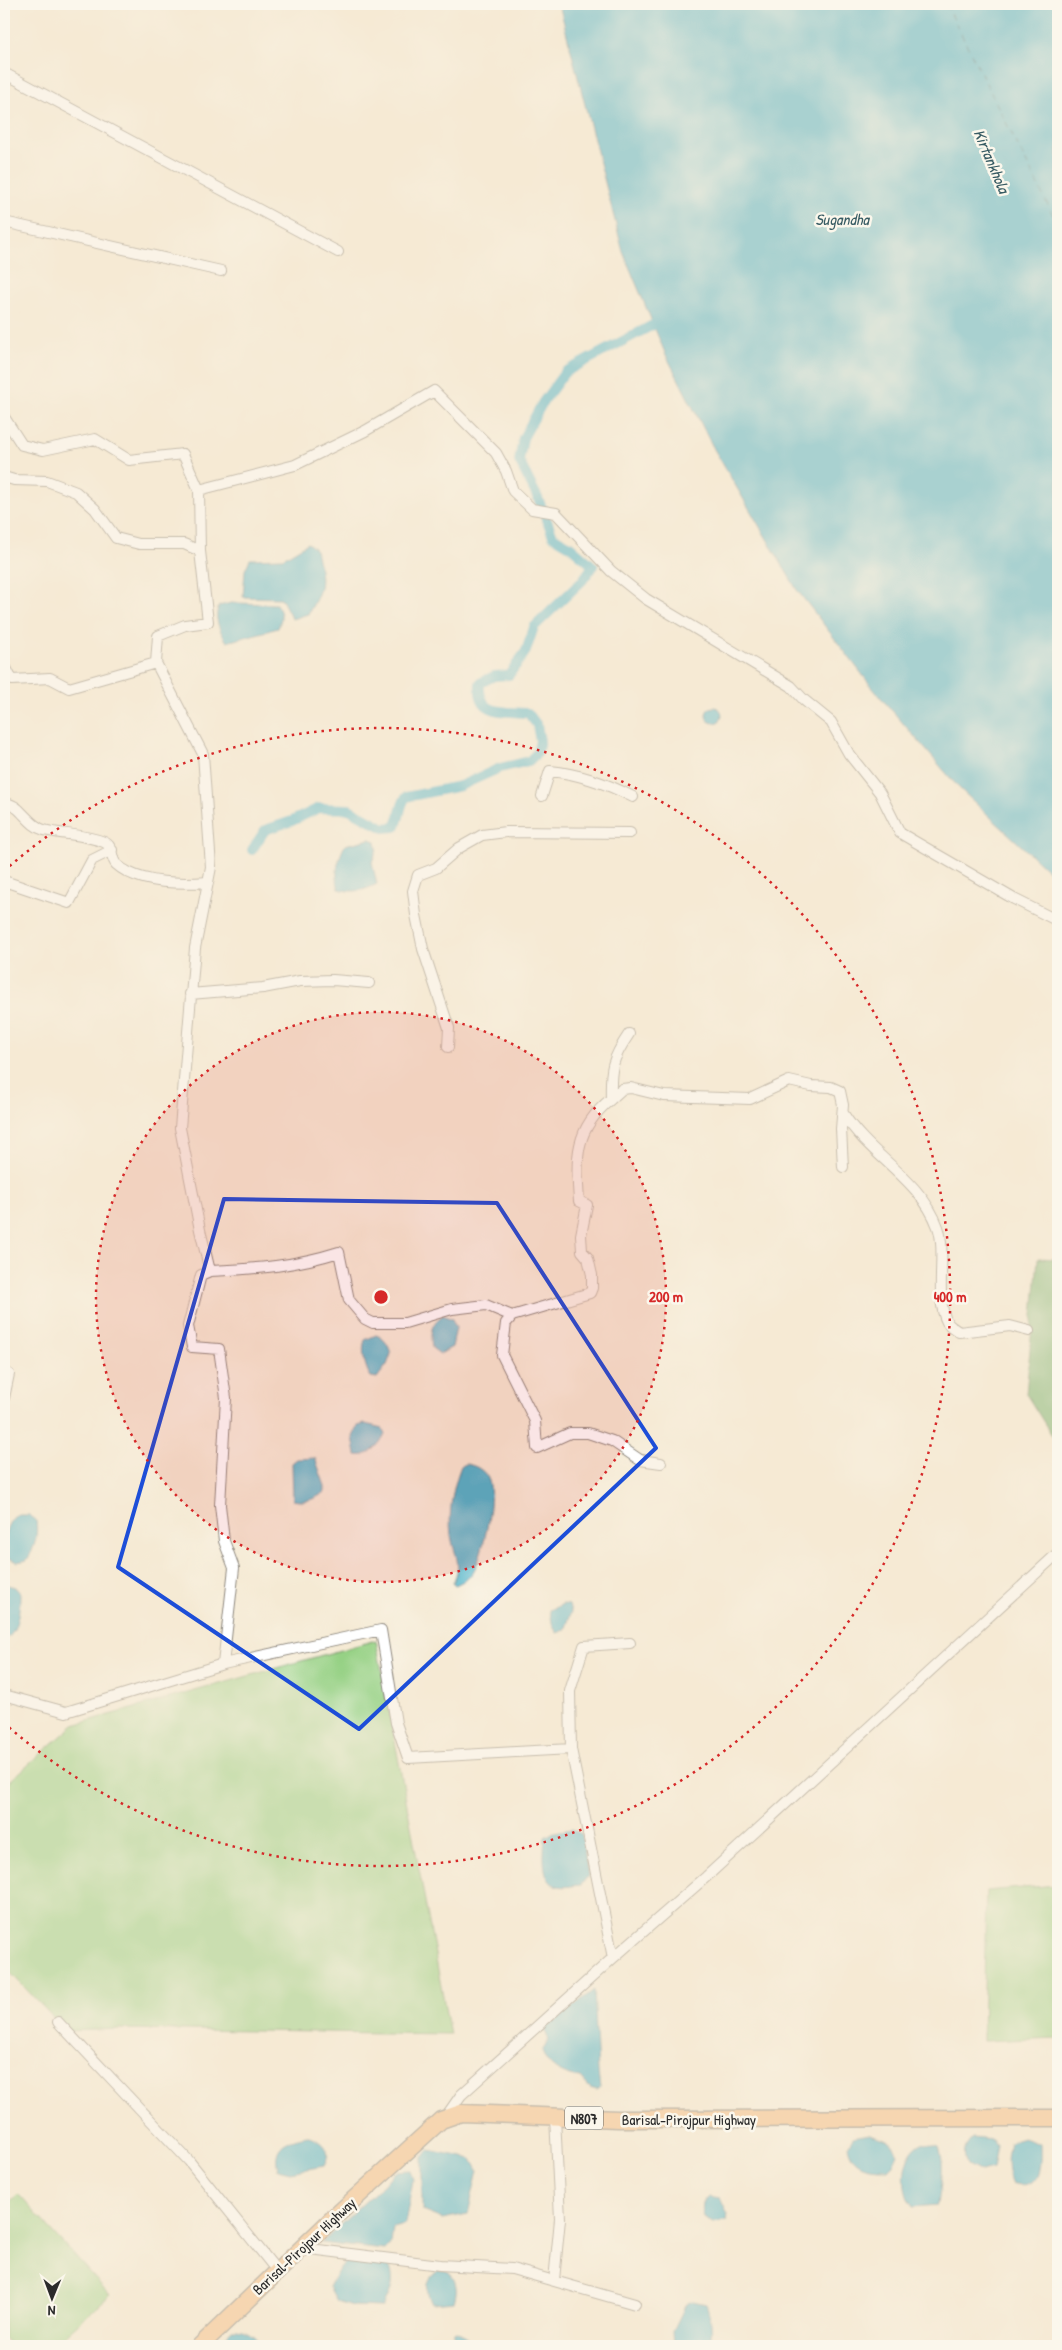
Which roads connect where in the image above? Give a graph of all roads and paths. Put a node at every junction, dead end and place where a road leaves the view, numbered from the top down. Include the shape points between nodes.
1 (4, 73) edge
2 (4, 222) edge
3 (338, 252) dead end
4 (221, 271) dead end
5 (4, 417) edge
6 (4, 477) edge
7 (199, 490) junction
8 (200, 551) junction
9 (156, 663) junction
10 (4, 664) edge
11 (542, 796) dead end
12 (633, 797) dead end
13 (4, 802) edge
14 (630, 833) dead end
15 (112, 850) junction
16 (4, 881) edge
17 (208, 882) junction
18 (1058, 921) edge
19 (369, 983) dead end
20 (190, 994) junction
21 (629, 1034) dead end
22 (448, 1047) dead end
23 (611, 1099) junction
24 (842, 1113) junction
25 (843, 1167) dead end
26 (210, 1270) junction
27 (512, 1316) junction
28 (1029, 1331) dead end
29 (9, 1374) dead end
30 (4, 1398) edge
31 (661, 1464) dead end
32 (1058, 1553) edge
33 (630, 1643) dead end
34 (223, 1664) junction
35 (4, 1695) edge
36 (571, 1749) junction
37 (613, 1958) junction
38 (58, 2022) dead end
39 (555, 2117) junction
40 (1058, 2118) edge
41 (444, 2119) junction
42 (302, 2248) junction
43 (277, 2271) junction
44 (554, 2280) junction
45 (635, 2304) dead end
46 (200, 2346) edge

1 - 3 street
2 - 4 street
5 - 7 street via 22,446 43,450 95,439 129,460 183,454
6 - 8 street via 47,481 76,492 95,509 116,538 139,544 184,544
7 - 8 street
7 - 18 street via 295,465 366,431 434,391 496,454 513,491 532,509 556,513 611,571 646,598 791,686 831,722 848,754 880,793 900,833
8 - 9 street via 208,622 158,636
9 - 10 street via 69,688 50,678 12,680
9 - 17 street via 204,754 211,867
11 - 12 street via 550,771 600,782
13 - 15 street via 16,807 42,830 106,843
14 - 22 street via 506,832 482,835 459,848 436,868 418,875 413,891 416,915 423,949 449,1028
15 - 16 street via 92,860 69,903
15 - 17 street via 113,860 118,865 148,878 184,884
17 - 20 street
19 - 20 street via 300,981 263,988
20 - 26 street via 180,1128
21 - 23 street via 615,1054 610,1075
23 - 24 street via 622,1089 631,1088 664,1096 750,1099 788,1081 831,1087 840,1092
23 - 27 street via 595,1111 581,1139 576,1162 579,1201 586,1205 581,1235 582,1250 588,1258 590,1293
24 - 25 street
24 - 28 street via 862,1139 906,1179 931,1210 939,1229 942,1302 947,1322 959,1332 1010,1326
26 - 27 street via 264,1269 339,1252 349,1300 372,1323 405,1323 452,1309 486,1305
26 - 34 street via 201,1275 188,1326 192,1347 219,1349 226,1398 220,1505 224,1541 234,1568
27 - 31 street via 506,1323 502,1355 535,1421 537,1448 570,1433 588,1433 612,1441 640,1460
29 - 30 street
32 - 37 street via 706,1877
33 - 36 street via 584,1646 570,1691
34 - 35 street via 66,1712
34 - 36 street via 381,1630 396,1723 408,1758
36 - 37 street
37 - 41 street via 462,2095
38 - 43 street via 189,2161
39 - 40 highway, Barisal-Pirojpur Highway / N807 via 782,2120
39 - 41 highway, Barisal-Pirojpur Highway / N807 via 462,2113
39 - 44 street via 560,2218
41 - 42 highway, Barisal-Pirojpur Highway / N807
42 - 43 highway, Barisal-Pirojpur Highway / N807
42 - 44 street via 440,2265 512,2269
43 - 46 highway, Barisal-Pirojpur Highway / N807
44 - 45 street

